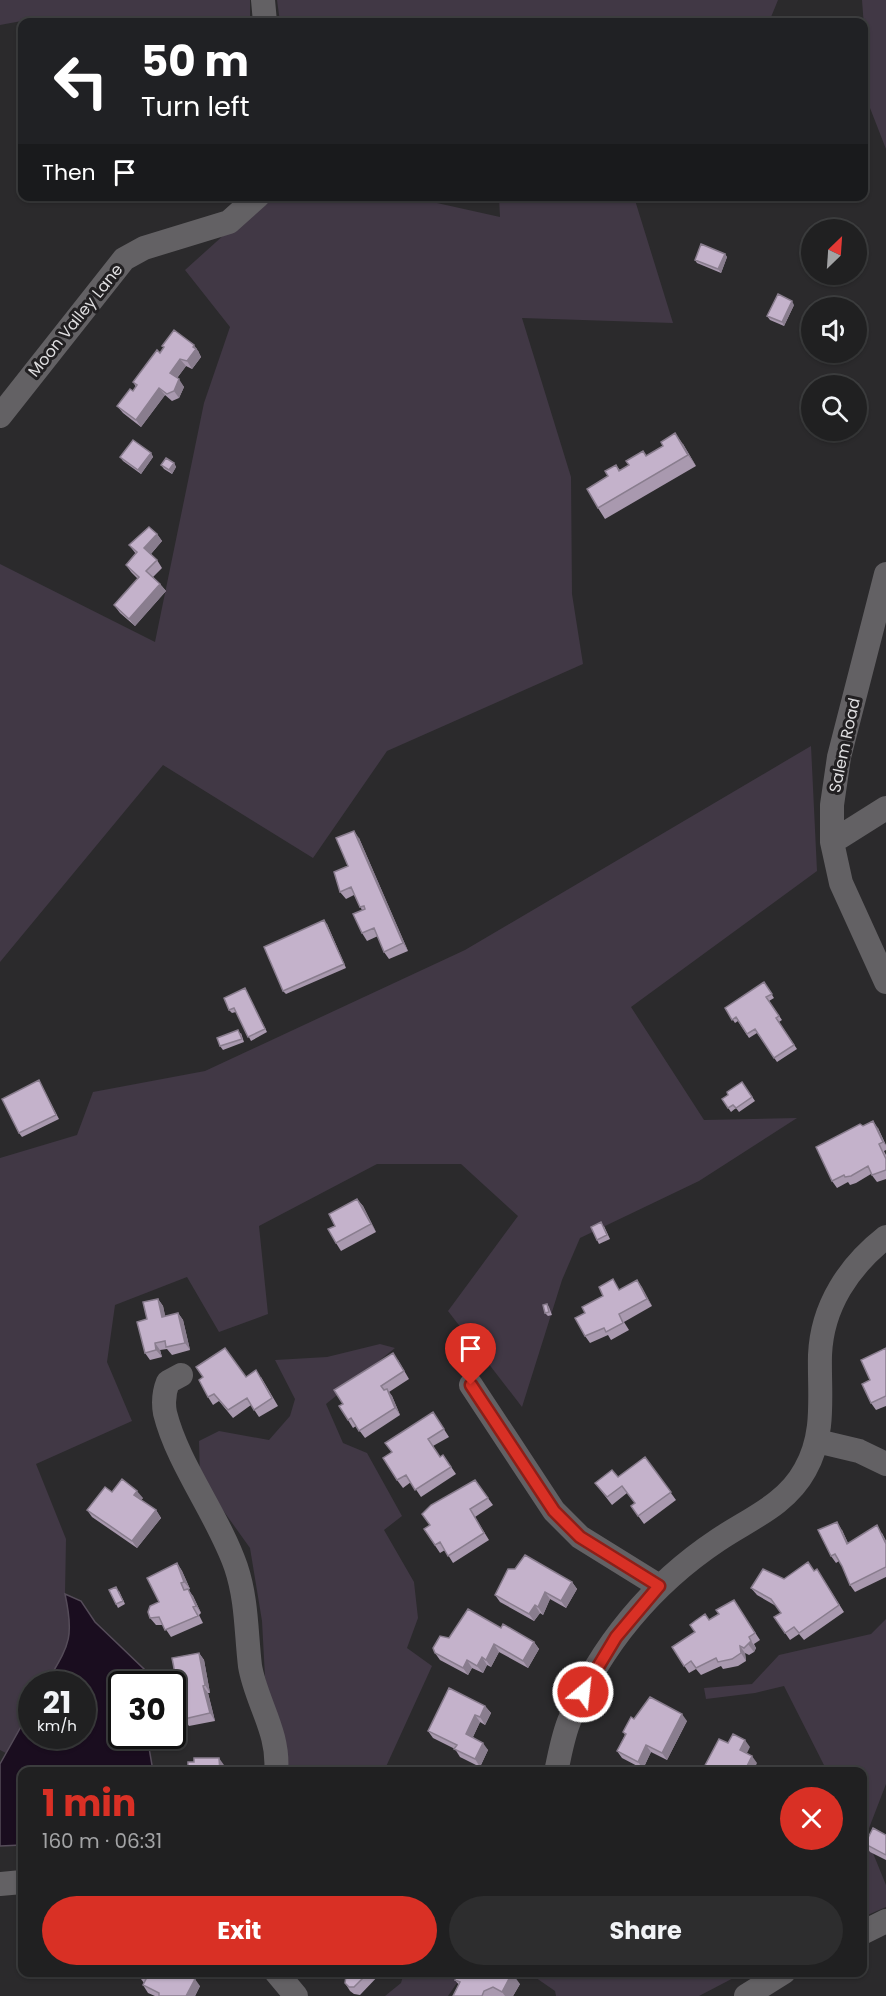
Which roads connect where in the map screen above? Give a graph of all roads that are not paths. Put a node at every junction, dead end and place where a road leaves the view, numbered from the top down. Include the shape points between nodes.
1 (262, 0) edge
2 (264, 18) edge
3 (252, 201) edge
4 (0, 416) edge
5 (886, 574) edge
6 (886, 808) edge
7 (832, 842) junction
8 (886, 982) edge
9 (886, 1237) edge
10 (182, 1375) dead end
11 (471, 1385) dead end
12 (817, 1441) junction
13 (886, 1464) edge
14 (659, 1586) junction
15 (276, 1767) edge
16 (557, 1767) edge
17 (18, 1882) edge
18 (0, 1884) edge
19 (886, 1921) edge
20 (867, 1930) edge
21 (280, 1977) edge
22 (776, 1977) edge
23 (296, 1996) edge
24 (746, 1996) edge

1 - 2 street
3 - 4 street, Moon Valley Lane via 229,222 144,248 124,260
5 - 7 street, Salem Road via 839,757 832,805
6 - 7 street
7 - 8 street, Salem Road via 841,883
9 - 12 street via 849,1273 828,1314 821,1343
10 - 15 street via 168,1382 165,1413 242,1587 250,1667 272,1730
11 - 14 street via 554,1511 580,1537
12 - 13 street via 859,1451
12 - 14 street via 805,1471 779,1501 691,1559
14 - 16 street via 616,1637 590,1677 569,1721
17 - 18 street
19 - 20 street
21 - 23 street
22 - 24 street

